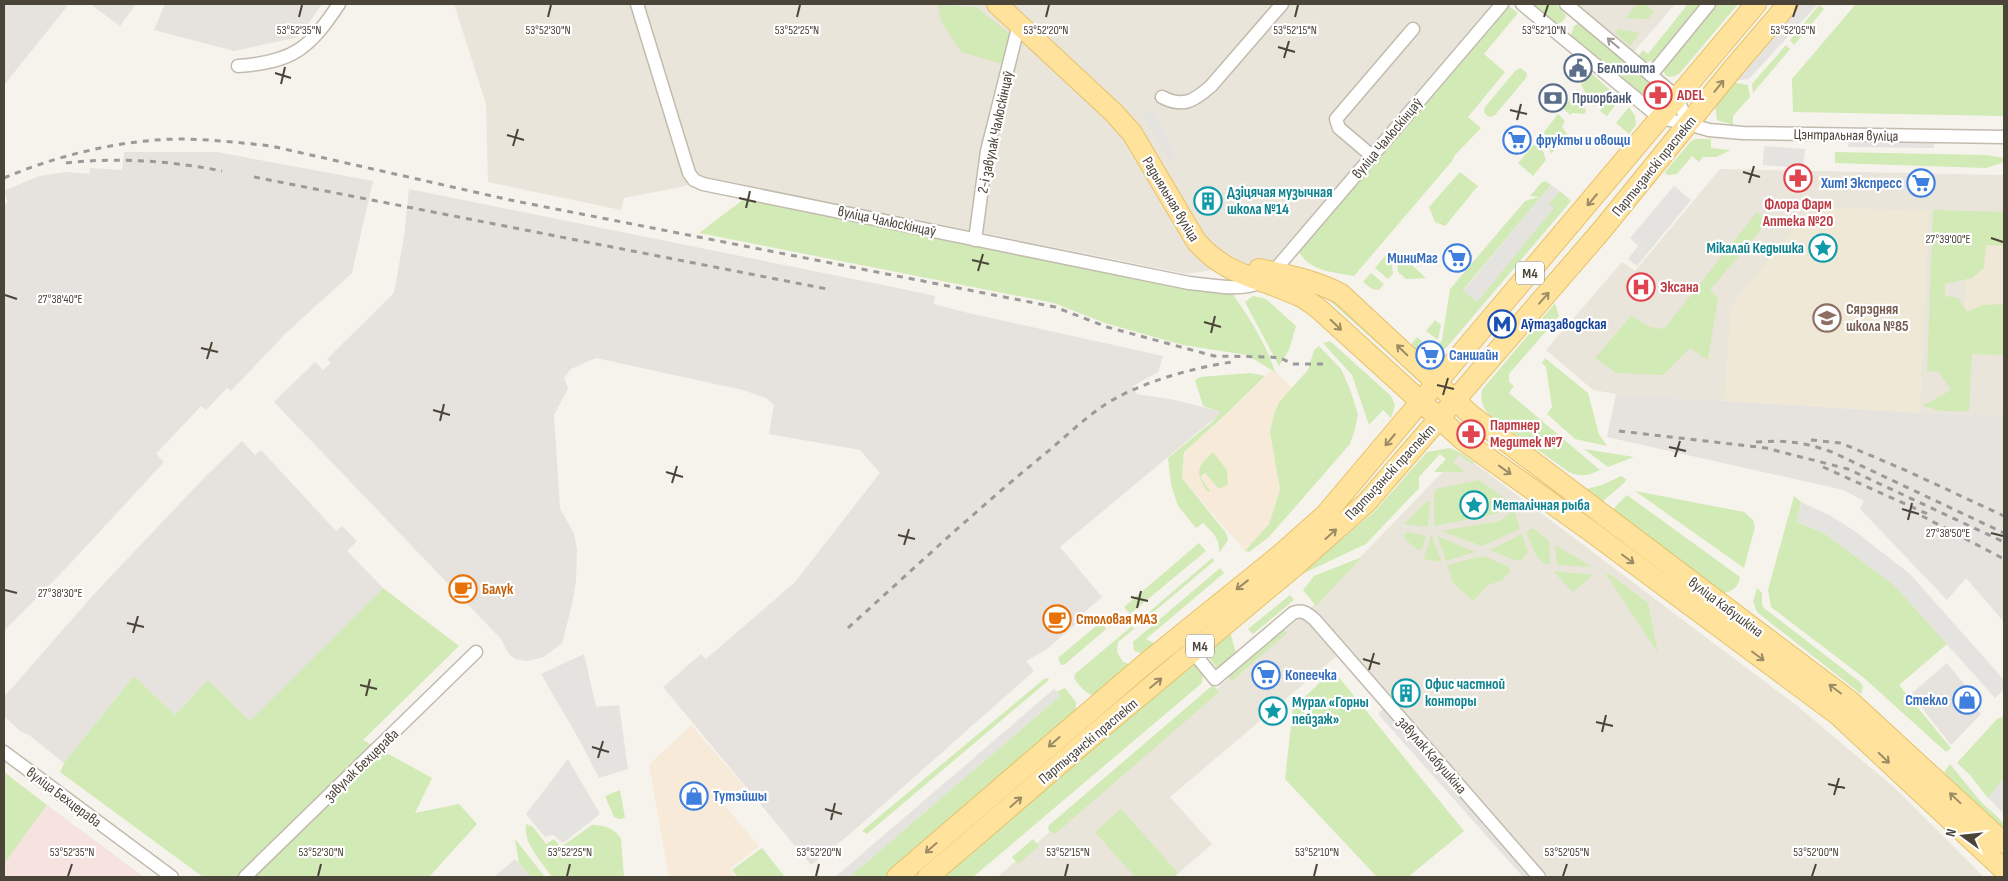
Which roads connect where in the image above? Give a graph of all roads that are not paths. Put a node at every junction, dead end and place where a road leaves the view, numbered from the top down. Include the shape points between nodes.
1 (339, 4) edge
2 (637, 4) edge
3 (997, 4) edge
4 (1014, 4) edge
5 (1282, 4) edge
6 (1502, 4) edge
7 (1522, 4) edge
8 (1566, 4) edge
9 (1709, 4) edge
10 (1756, 4) edge
11 (1788, 4) edge
12 (1019, 24) junction
13 (1413, 29) dead end
14 (238, 66) dead end
15 (1650, 75) junction
16 (1162, 97) dead end
17 (1677, 97) junction
18 (1660, 118) junction
19 (1688, 124) junction
20 (2004, 137) edge
21 (1372, 156) junction
22 (975, 240) junction
23 (1268, 277) junction
24 (1437, 384) junction
25 (1455, 401) junction
26 (1421, 403) junction
27 (1439, 419) junction
28 (1195, 622) junction
29 (476, 652) dead end
30 (1193, 652) junction
31 (4, 752) edge
32 (2004, 843) edge
33 (2004, 870) edge
34 (172, 877) edge
35 (245, 877) edge
36 (897, 877) edge
37 (928, 877) edge
38 (1539, 877) edge

1 - 14 street via 320,32 290,56 262,64
2 - 22 street, вуліца Чалюскінцаў via 689,173 694,180
3 - 12 main road, Радыяльная вуліца
4 - 23 main road, Радыяльная вуліца via 1140,127 1210,241
5 - 16 street via 1202,94 1180,104
6 - 21 street, вуліца Чалюскінцаў
7 - 18 street, Цэнтральная вуліца
15 -> 8 street
9 - 15 street
10 - 17 main road, Партызанскі праспект / М4
19 -> 11 main road, Партызанскі праспект / М4
12 - 22 street, 2-і завулак Чалюскінцаў via 987,151
12 - 23 main road, Радыяльная вуліца via 1132,133 1204,251 1236,273
13 - 21 street via 1336,119 1339,128
15 - 17 street
17 - 18 main road, Партызанскі праспект / М4
17 - 19 street
18 - 19 street, Цэнтральная вуліца
18 -> 24 main road, Партызанскі праспект / М4
19 - 20 street, Цэнтральная вуліца via 1709,130 1743,133
25 -> 19 main road, Партызанскі праспект / М4 via 1602,231
21 - 23 street, вуліца Чалюскінцаў
22 - 23 street, вуліца Чалюскінцаў via 1189,283 1254,286
24 -> 23 main road, Радыяльная вуліца via 1341,294 1311,281
23 -> 26 main road, Радыяльная вуліца via 1319,309
24 - 25 main road, вуліца Кабушкіна
24 - 26 main road, Партызанскі праспект / М4
25 - 27 main road, Партызанскі праспект / М4
32 -> 25 main road, вуліца Кабушкіна via 1850,701 1560,484
26 - 27 main road, Радыяльная вуліца
26 -> 28 main road, Партызанскі праспект / М4 via 1325,515
30 -> 27 main road, Партызанскі праспект / М4 via 1367,502
27 -> 33 main road, вуліца Кабушкіна via 1463,440 1838,715
28 - 30 main road via 1186,640
28 -> 36 main road, Партызанскі праспект / М4
29 - 35 street, завулак Бехцерава
37 -> 30 main road, Партызанскі праспект / М4
30 - 38 street, завулак Кабушкіна via 1215,679 1293,613 1306,612
31 - 34 street, вуліца Бехцерава

